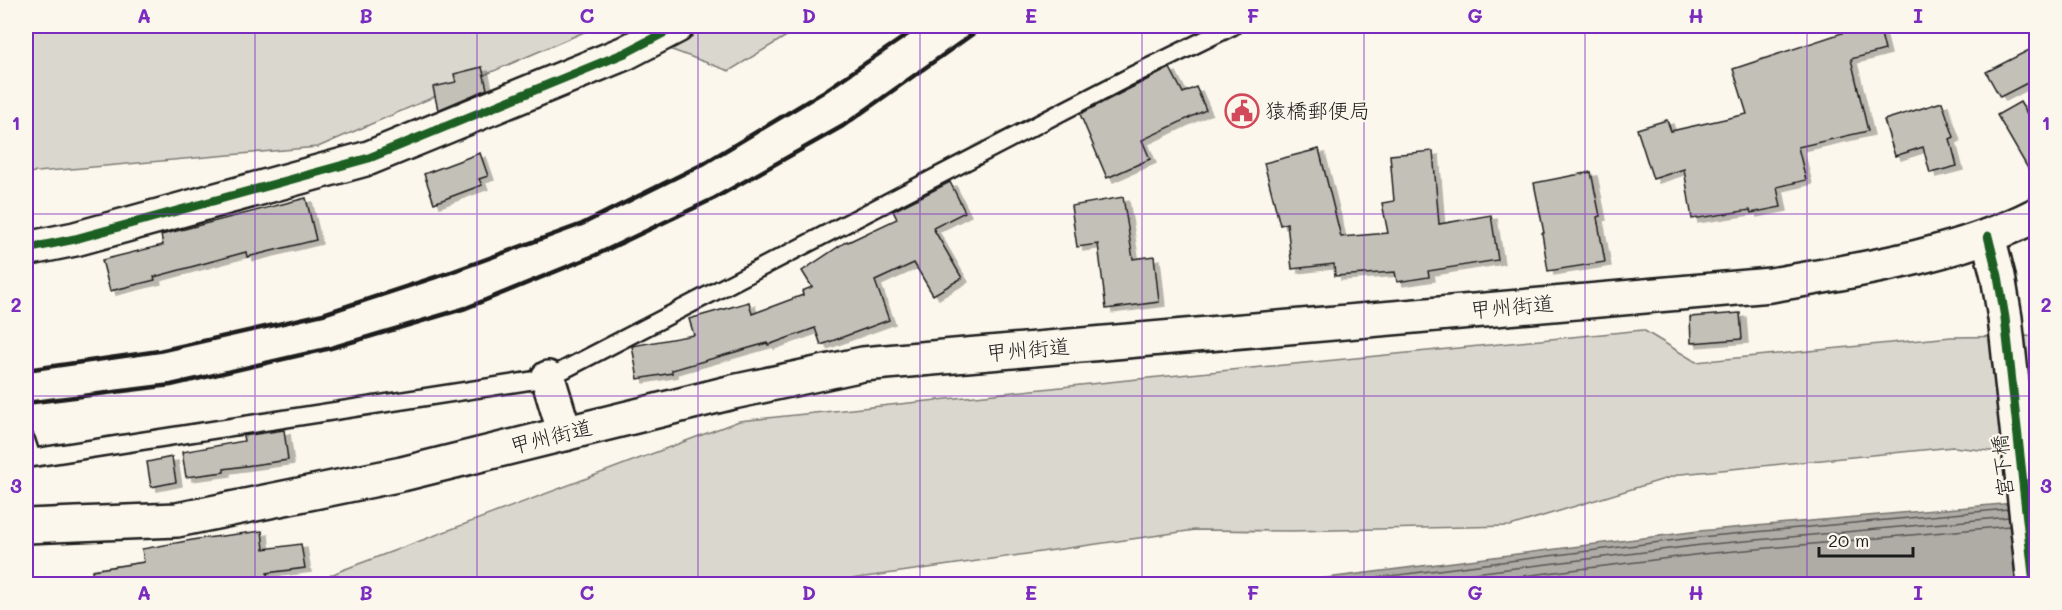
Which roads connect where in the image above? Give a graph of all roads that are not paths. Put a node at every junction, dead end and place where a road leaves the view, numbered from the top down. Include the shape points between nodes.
1 (677, 26) edge
2 (1233, 26) edge
3 (2037, 215) edge
4 (1988, 236) junction
5 (26, 249) edge
6 (548, 378) junction
7 (565, 434) junction
8 (26, 441) edge
9 (26, 526) edge
10 (2034, 585) edge

1 - 5 main road via 625,53 369,158
2 - 6 lane
3 - 4 main road, 甲州街道
4 - 7 main road, 甲州街道 via 1867,268 1771,285 863,364
4 - 10 main road, 宮下橋 via 2008,344
6 - 7 main road
6 - 8 lane via 32,458
7 - 9 main road, 甲州街道 via 402,474 177,520

